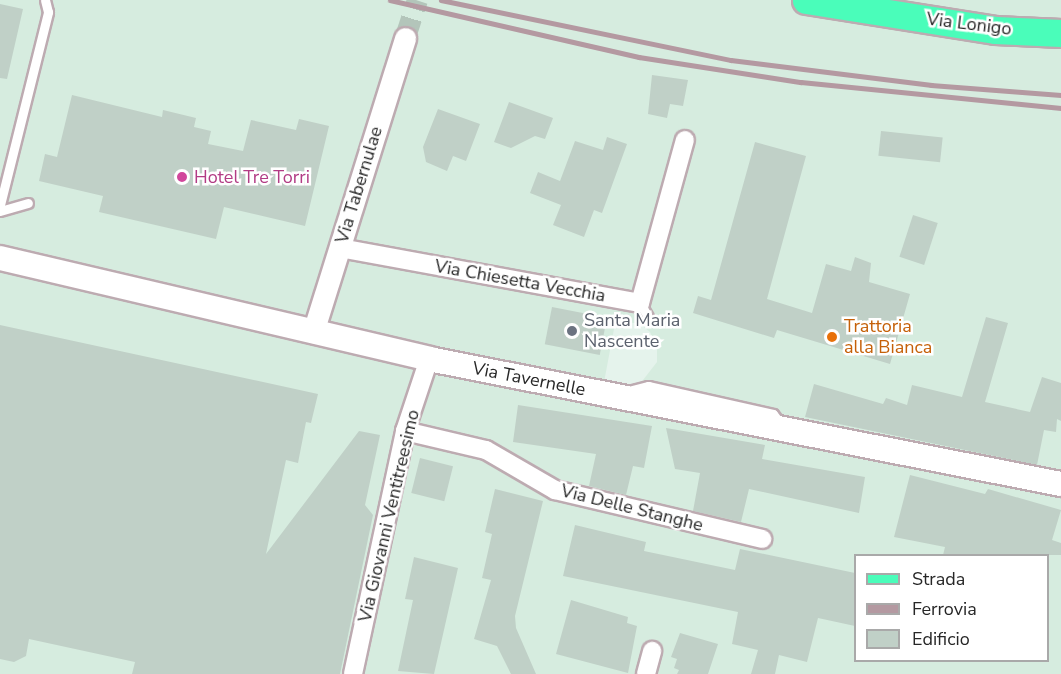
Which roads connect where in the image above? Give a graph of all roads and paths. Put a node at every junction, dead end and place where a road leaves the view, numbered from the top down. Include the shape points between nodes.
1 (45, 0) edge
2 (807, 0) edge
3 (1061, 33) edge
4 (405, 38) tunnel mouth
5 (685, 140) dead end
6 (28, 203) dead end
7 (0, 205) edge
8 (0, 211) edge
9 (340, 248) junction
10 (0, 258) edge
11 (313, 332) junction
12 (429, 359) junction
13 (405, 431) junction
14 (1061, 484) edge
15 (762, 539) dead end
16 (652, 651) dead end
17 (353, 674) edge
18 (646, 674) edge

1 - 7 lane via 48,12
2 - 3 main road, Via Lonigo via 995,30
4 - 9 street, Via Tabernulae
5 - 9 street, Via Chiesetta Vecchia via 644,310
6 - 8 lane
9 - 11 street, Via Tabernulae
10 - 11 main road, Via Tavernelle
11 - 12 main road, Via Tavernelle
12 - 13 street, Via Giovanni Ventitreesimo
12 - 14 main road, Via Tavernelle
13 - 15 street, Via Delle Stanghe via 486,450 555,490
13 - 17 street, Via Giovanni Ventitreesimo
16 - 18 street

